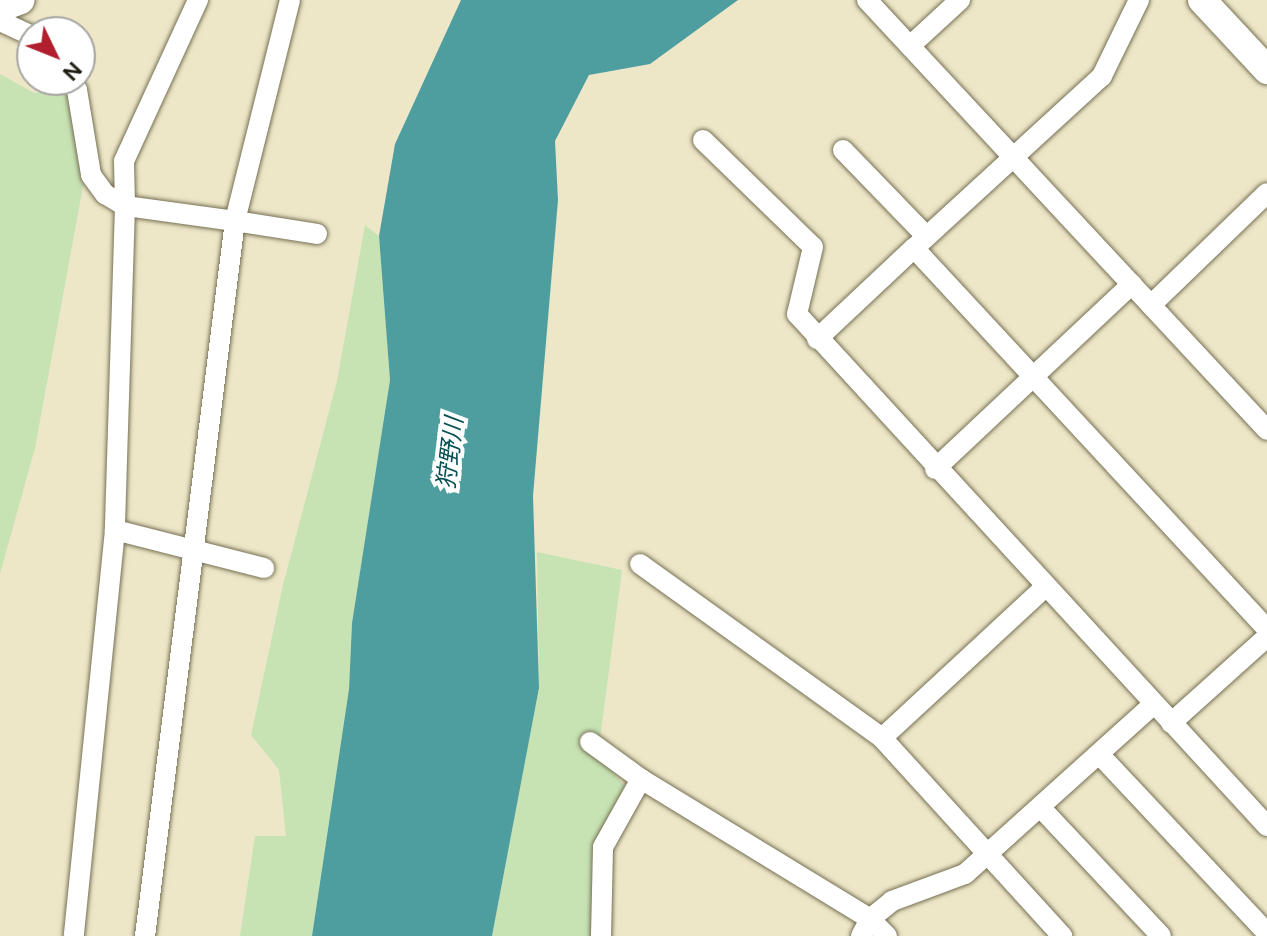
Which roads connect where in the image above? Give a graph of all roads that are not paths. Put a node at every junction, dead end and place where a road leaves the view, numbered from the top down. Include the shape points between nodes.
1 (21, 0) edge
2 (198, 0) edge
3 (290, 0) edge
4 (867, 0) edge
5 (960, 0) edge
6 (1139, 0) edge
7 (1202, 0) edge
8 (0, 8) edge
9 (910, 46) junction
10 (1267, 70) edge
11 (78, 96) edge
12 (703, 140) dead end
13 (843, 150) dead end
14 (1011, 158) junction
15 (1267, 193) edge
16 (125, 206) junction
17 (235, 221) junction
18 (317, 234) dead end
19 (920, 242) junction
20 (1132, 284) junction
21 (1151, 305) junction
22 (817, 339) junction
23 (1034, 378) junction
24 (1267, 430) edge
25 (935, 469) junction
26 (115, 530) junction
27 (194, 551) junction
28 (640, 564) dead end
29 (264, 568) dead end
30 (1046, 586) junction
31 (1267, 629) edge
32 (1267, 637) edge
33 (1154, 704) junction
34 (1171, 723) junction
35 (882, 738) junction
36 (590, 742) dead end
37 (1099, 754) junction
38 (641, 779) junction
39 (1041, 808) junction
40 (1267, 826) edge
41 (986, 856) junction
42 (866, 927) edge
43 (1267, 933) edge
44 (74, 936) edge
45 (145, 936) edge
46 (601, 936) edge
47 (887, 936) edge
48 (1062, 936) edge
49 (1161, 936) edge

1 - 8 street
2 - 16 street via 124,161
3 - 17 street
4 - 9 street
5 - 9 street
6 - 14 street via 1102,76
7 - 10 street
9 - 14 street
11 - 16 street via 91,175 105,194
12 - 22 street via 813,247 797,314
13 - 19 street
14 - 19 street
14 - 20 street
15 - 21 street
16 - 17 street
16 - 26 street
17 - 18 street
17 - 27 street
19 - 22 street
19 - 23 street
20 - 21 street
20 - 23 street
21 - 24 street
22 - 25 street
23 - 25 street
23 - 31 street
25 - 30 street
26 - 27 street
26 - 44 street
27 - 29 street
27 - 45 street
28 - 35 street
30 - 33 street
30 - 35 street
32 - 34 street
33 - 34 street
33 - 37 street
34 - 40 street
35 - 41 street
36 - 38 street
37 - 39 street
37 - 43 street
38 - 42 street
38 - 46 street via 603,847
39 - 41 street
39 - 49 street
41 - 42 street via 965,874 892,901
41 - 48 street
42 - 47 street

